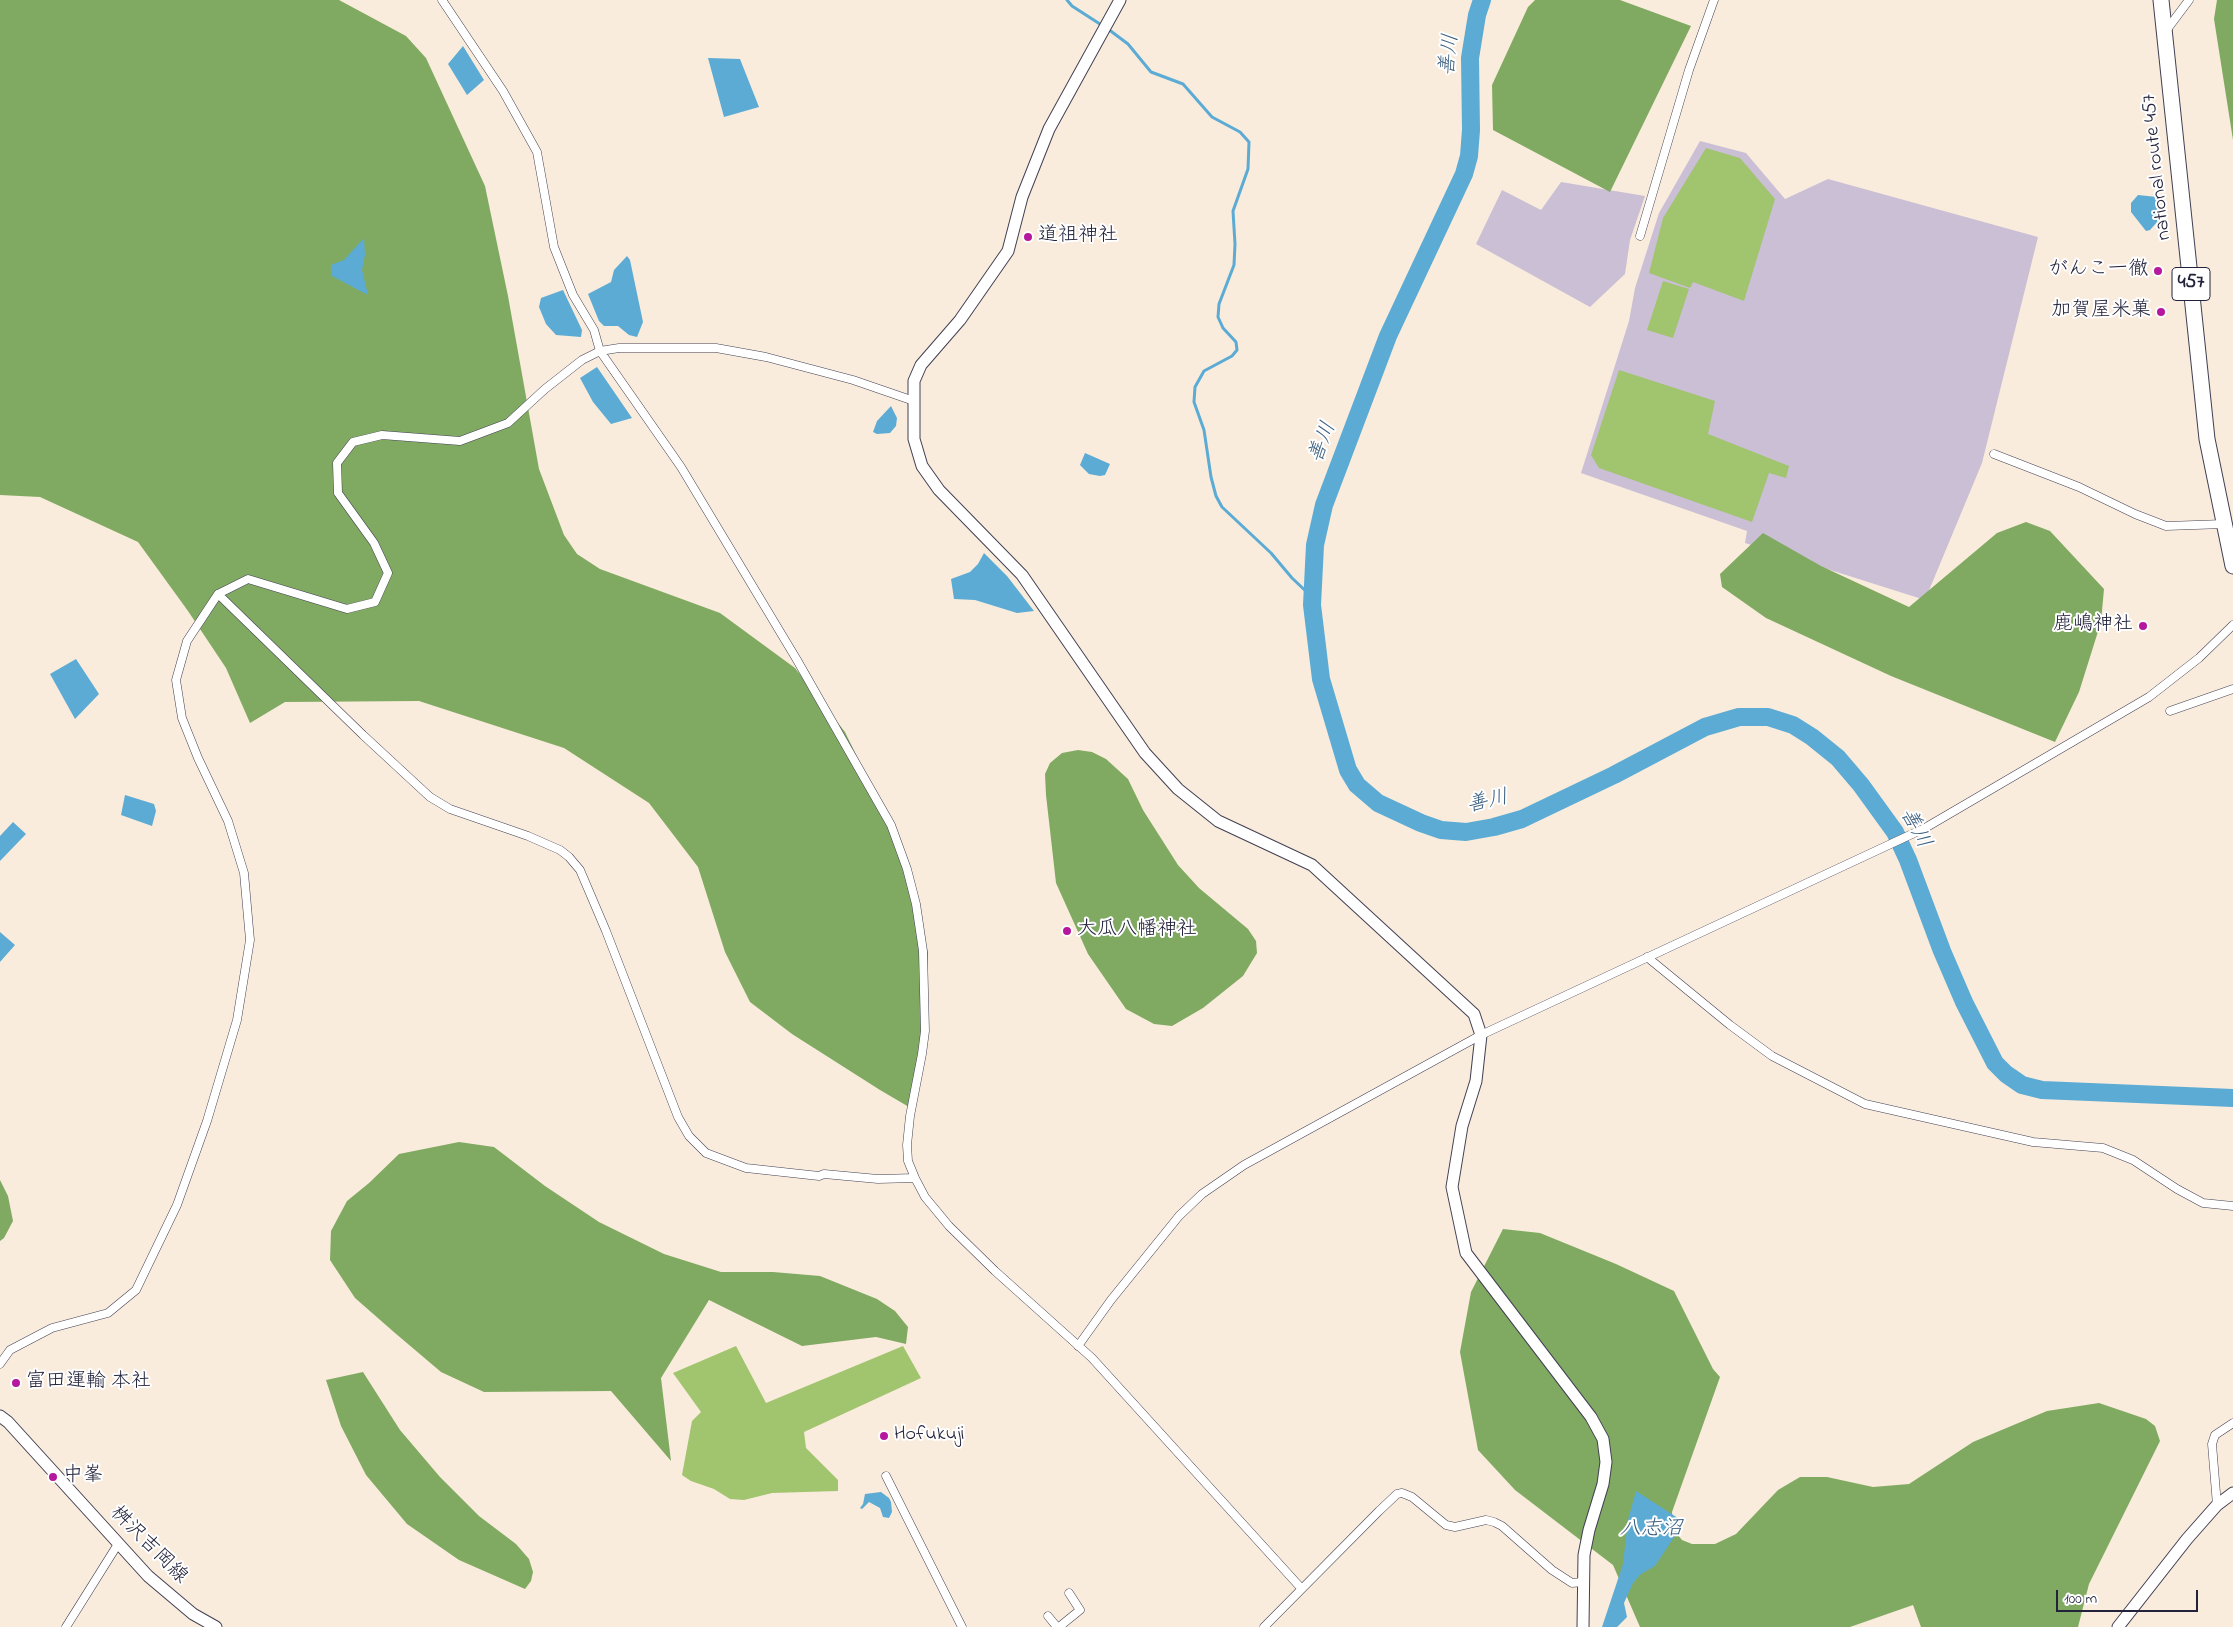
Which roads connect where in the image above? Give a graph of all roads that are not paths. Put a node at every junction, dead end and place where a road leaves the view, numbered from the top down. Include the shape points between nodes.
1 (442, 0) edge
2 (1120, 0) edge
3 (1714, 0) edge
4 (2161, 0) edge
5 (2189, 0) edge
6 (2164, 32) junction
7 (1640, 236) dead end
8 (600, 351) junction
9 (914, 401) junction
10 (1994, 454) dead end
11 (2224, 524) junction
12 (2233, 566) edge
13 (218, 594) junction
14 (2233, 625) edge
15 (2233, 689) edge
16 (2170, 712) dead end
17 (1647, 957) junction
18 (1481, 1035) junction
19 (915, 1178) junction
20 (2233, 1206) edge
21 (1078, 1346) junction
22 (0, 1364) edge
23 (0, 1416) edge
24 (2233, 1422) edge
25 (886, 1476) dead end
26 (2233, 1494) edge
27 (2217, 1505) junction
28 (118, 1544) junction
29 (1582, 1582) junction
30 (1301, 1588) junction
31 (1069, 1593) dead end
32 (1048, 1616) dead end
33 (66, 1627) edge
34 (216, 1627) edge
35 (962, 1627) edge
36 (1058, 1627) edge
37 (1264, 1627) edge
38 (1583, 1627) edge
39 (2118, 1627) edge

1 - 8 street via 503,92 537,152 554,247 573,295 594,330
2 - 9 street via 1049,129 1022,197 1008,252 960,320 922,365 914,381
3 - 7 street via 1689,70
4 - 6 highway, national route 457 / 457
5 - 6 street
6 - 11 highway, national route 457 / 457 via 2207,439
8 - 9 street via 716,348 766,357 853,380
8 - 13 street via 582,360 545,388 508,423 460,441 382,435 353,442 337,462 338,493 374,543 388,574 375,602 347,609 248,579
8 - 19 street via 681,467 891,825 916,904 923,952 924,1039 907,1145 908,1161
9 - 18 street via 914,439 922,466 939,490 1022,575 1145,753 1178,789 1218,821 1312,865 1474,1014
10 - 11 street via 2166,526
11 - 12 highway, national route 457 / 457
13 - 19 street via 363,736 430,796 450,809 528,836 569,857 580,870 606,931 678,1117 689,1136 706,1153 746,1168 819,1176
13 - 22 street via 187,642 176,680 182,718 228,821 244,873 250,940 237,1020 177,1205 136,1290 108,1313 52,1328 19,1345 10,1350
14 - 17 street via 2199,658 2149,697 1924,828
15 - 16 street
17 - 18 street
17 - 20 street via 1772,1056 1865,1104 2033,1142 2102,1148 2132,1160 2203,1203
18 - 21 street via 1244,1165 1202,1194 1172,1224
18 - 29 street via 1476,1080 1462,1126 1452,1187 1466,1253 1591,1416 1603,1439 1606,1462 1603,1484 1589,1530
19 - 21 street via 949,1226
21 - 30 street
23 - 28 street, 桝沢吉岡線
24 - 27 street via 2215,1435 2212,1444
25 - 35 street
26 - 27 street
27 - 39 street
28 - 33 street
28 - 34 street, 桝沢吉岡線 via 163,1589 193,1614
29 - 30 street via 1572,1582 1552,1570 1494,1522 1486,1520 1455,1527 1446,1525 1412,1497 1402,1493 1397,1494
29 - 38 street
30 - 37 street
31 - 36 street via 1080,1610
32 - 36 street

